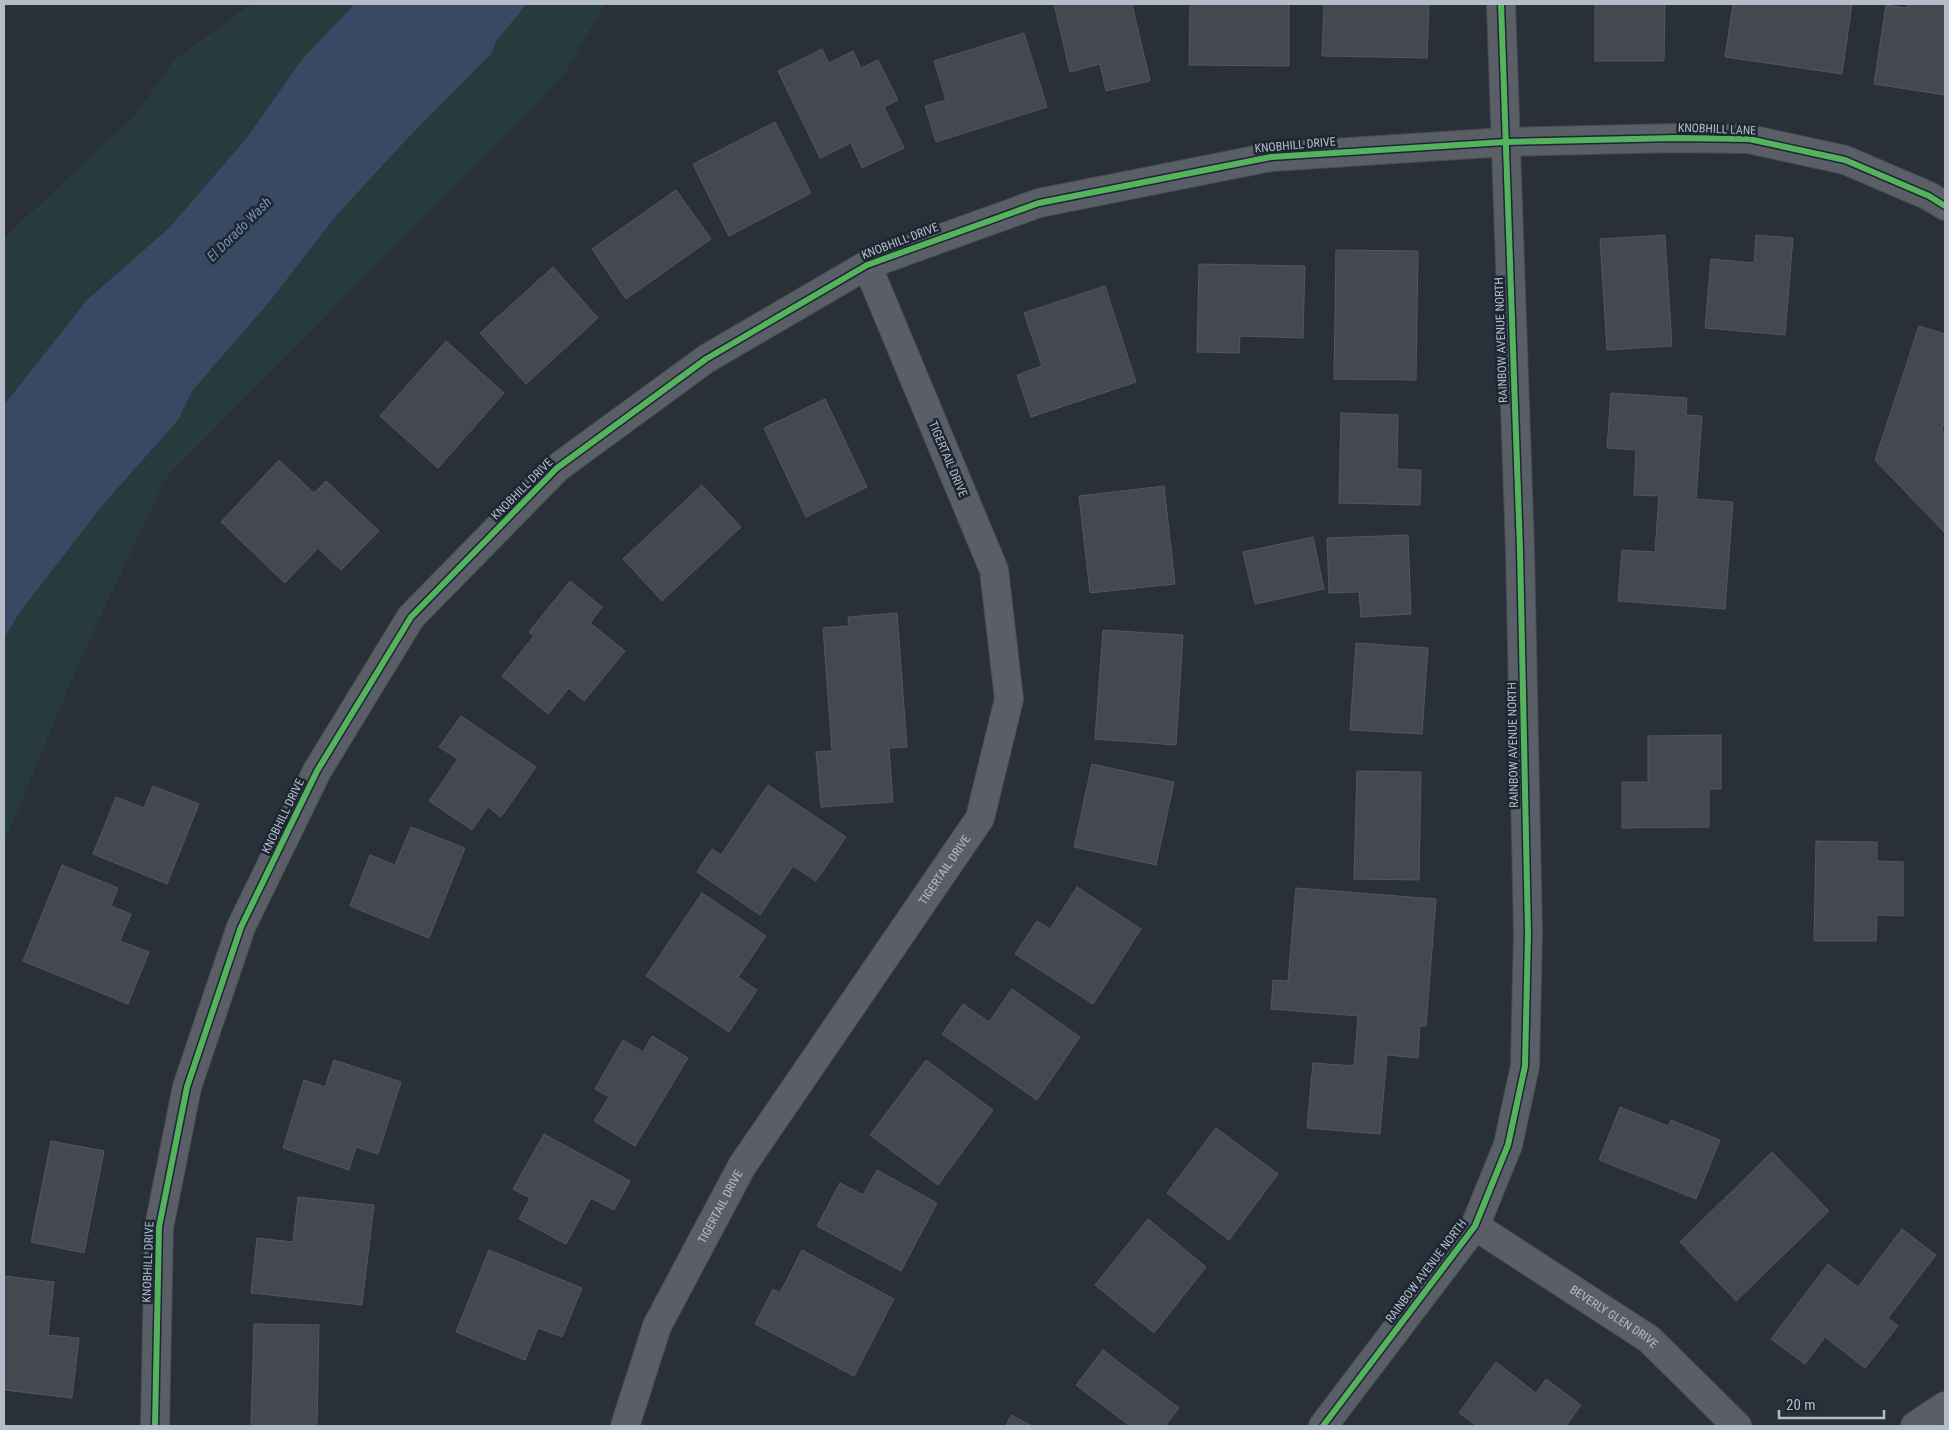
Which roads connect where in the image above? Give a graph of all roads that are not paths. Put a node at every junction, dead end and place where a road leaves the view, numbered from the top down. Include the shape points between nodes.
1 (1501, 4) edge
2 (1505, 142) junction
3 (1945, 206) edge
4 (867, 265) junction
5 (1475, 1226) junction
6 (1945, 1406) edge
7 (155, 1426) edge
8 (626, 1426) edge
9 (1323, 1426) edge
10 (1737, 1426) edge
11 (1915, 1426) edge

1 - 2 street, RAINBOW AVENUE NORTH
2 - 3 street, KNOBHILL LANE via 1749,139 1845,160
2 - 4 street, KNOBHILL DRIVE via 1271,157 1039,203
2 - 5 street, RAINBOW AVENUE NORTH via 1520,550 1528,923 1525,1066 1508,1145
4 - 7 street, KNOBHILL DRIVE via 706,359 556,468 406,625 317,771 241,927 187,1087 159,1227
4 - 8 street, TIGERTAIL DRIVE via 994,570 1009,699 980,818 742,1166 657,1326
5 - 9 street, RAINBOW AVENUE NORTH
5 - 10 street, BEVERLY GLEN DRIVE via 1649,1339
6 - 11 street

